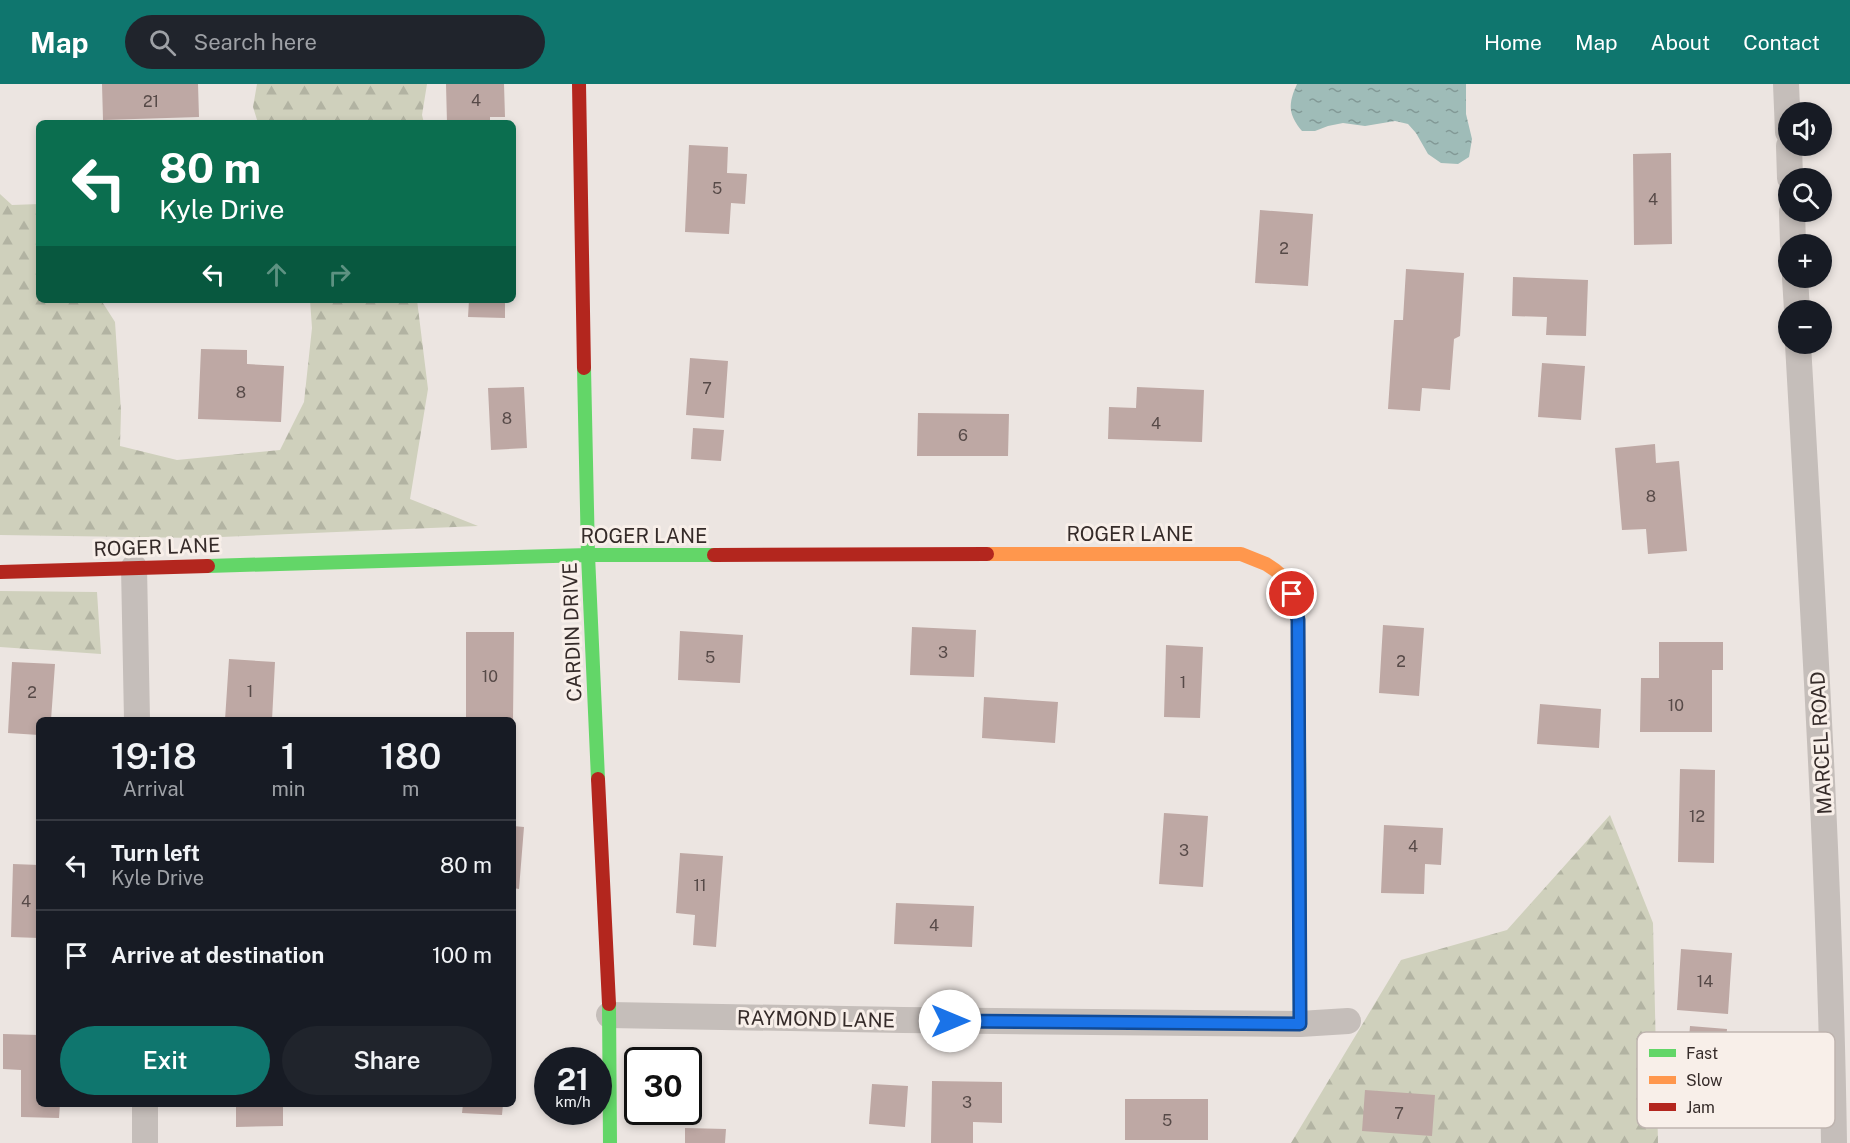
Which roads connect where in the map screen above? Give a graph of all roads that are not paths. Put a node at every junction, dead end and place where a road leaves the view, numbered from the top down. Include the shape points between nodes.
1 (579, 84) edge
2 (1786, 84) edge
3 (1787, 102) edge
4 (1799, 354) edge
5 (588, 555) junction
6 (134, 567) junction
7 (0, 572) edge
8 (137, 717) edge
9 (609, 1015) junction
10 (1348, 1021) dead end
11 (1300, 1024) junction
12 (1832, 1032) edge
13 (145, 1107) edge
14 (1834, 1128) edge
15 (146, 1143) edge
16 (610, 1143) edge
17 (1834, 1143) edge

1 - 5 street, CARDIN DRIVE
2 - 3 street
4 - 12 street, MARCEL ROAD via 1826,832
5 - 6 street, ROGER LANE
5 - 9 street, CARDIN DRIVE
5 - 11 street, ROGER LANE via 1240,554 1262,561 1282,575 1292,594 1298,620
6 - 7 street, ROGER LANE
6 - 8 street
9 - 11 street, RAYMOND LANE
9 - 16 street, CARDIN DRIVE
10 - 11 street, RAYMOND LANE
13 - 15 street
14 - 17 street, MARCEL ROAD

